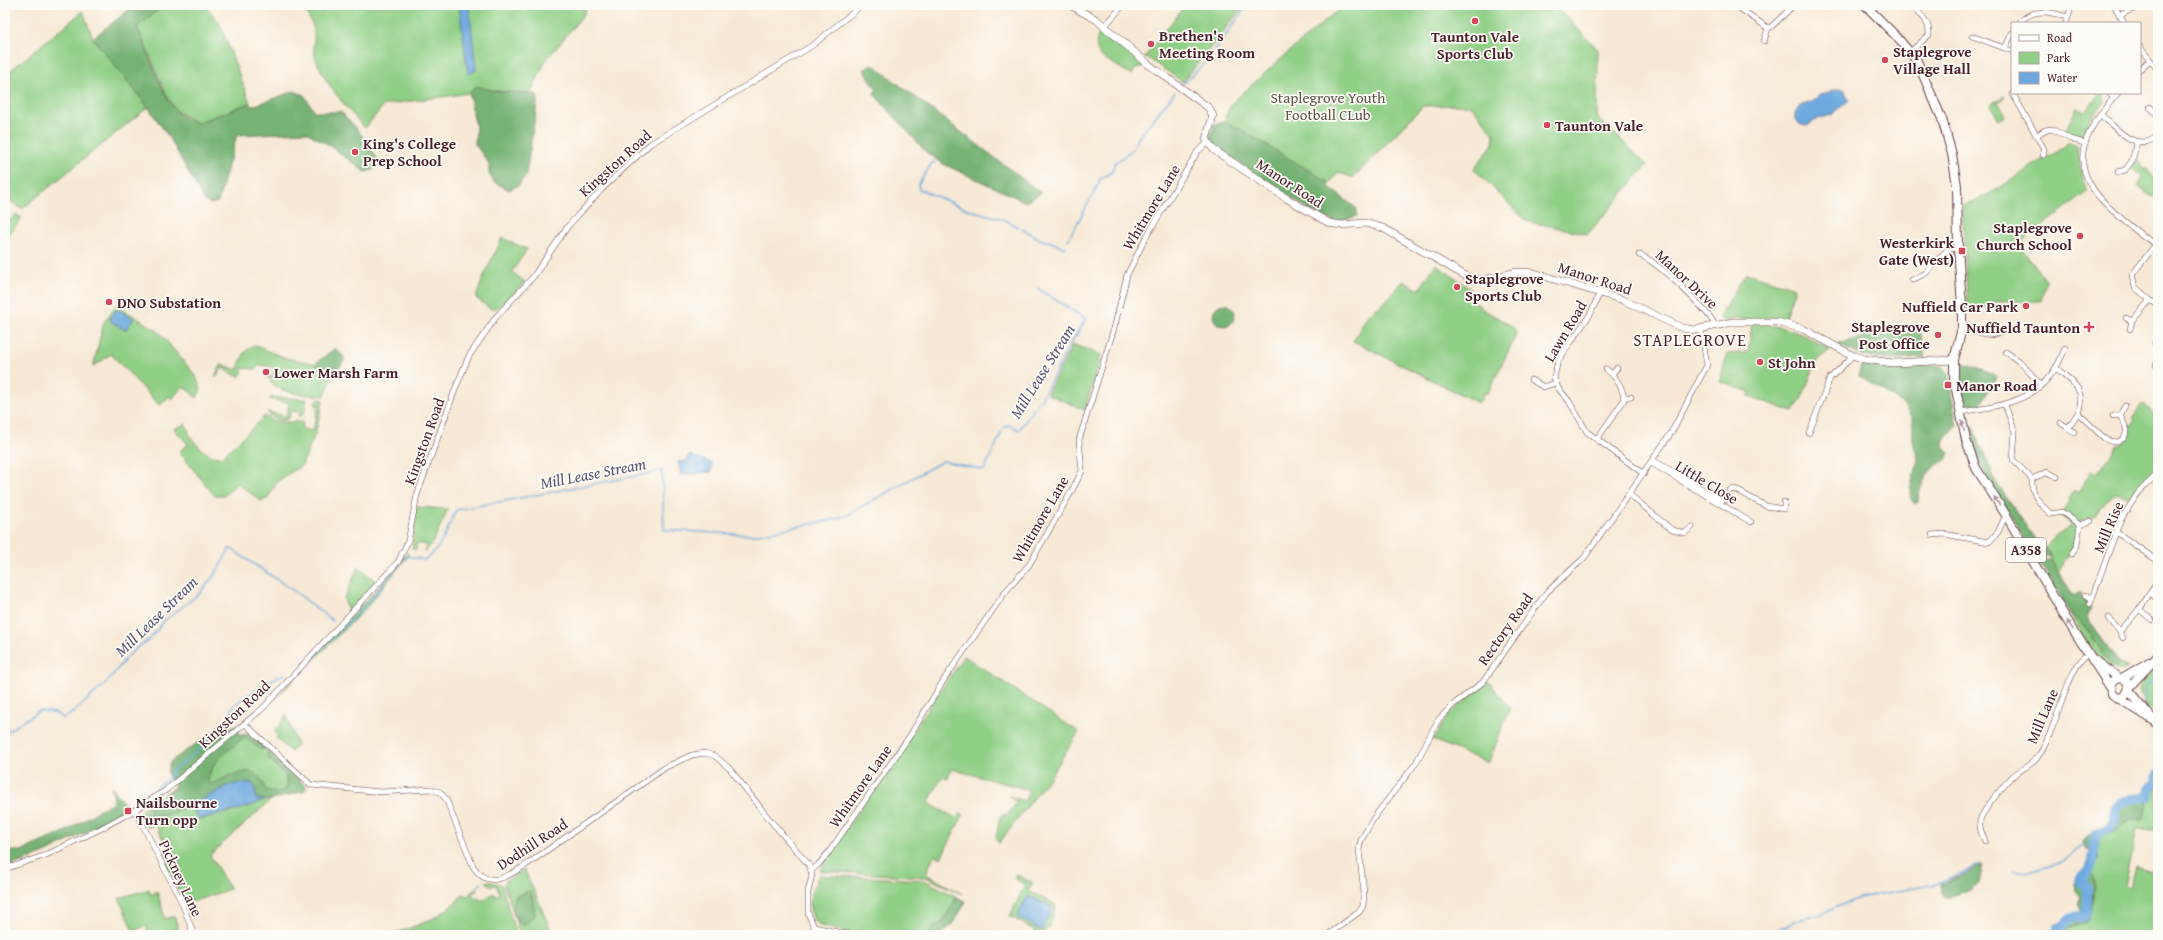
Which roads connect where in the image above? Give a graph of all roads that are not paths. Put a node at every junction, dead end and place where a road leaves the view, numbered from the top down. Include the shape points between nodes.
1 (862, 5) edge
2 (1070, 5) edge
3 (1123, 5) edge
4 (1735, 5) edge
5 (1794, 5) edge
6 (1865, 5) edge
7 (1911, 5) edge
8 (2072, 5) edge
9 (2114, 5) edge
10 (2158, 7) edge
11 (2120, 15) junction
12 (2068, 17) junction
13 (2019, 22) edge
14 (2066, 22) edge
15 (2124, 22) edge
16 (1105, 26) junction
17 (1768, 28) junction
18 (2011, 35) edge
19 (1972, 36) dead end
20 (1764, 41) dead end
21 (2005, 48) junction
22 (2141, 48) edge
23 (2011, 51) edge
24 (1910, 52) junction
25 (2150, 60) junction
26 (2141, 68) edge
27 (2158, 70) edge
28 (2013, 94) edge
29 (2110, 94) edge
30 (2117, 94) edge
31 (2114, 98) junction
32 (2150, 107) dead end
33 (2100, 114) junction
34 (2158, 116) edge
35 (2037, 135) junction
36 (2158, 136) edge
37 (2085, 142) junction
38 (2137, 142) junction
39 (1208, 143) junction
40 (2043, 156) dead end
41 (2118, 172) dead end
42 (2157, 245) edge
43 (1958, 247) junction
44 (1639, 255) dead end
45 (1912, 280) dead end
46 (1600, 292) junction
47 (2150, 300) junction
48 (2156, 304) dead end
49 (2126, 318) dead end
50 (2132, 321) junction
51 (1715, 325) junction
52 (1701, 329) junction
53 (2130, 329) dead end
54 (1962, 330) junction
55 (2006, 330) dead end
56 (2065, 348) dead end
57 (2006, 352) dead end
58 (1852, 355) junction
59 (2016, 359) junction
60 (1954, 360) junction
61 (2012, 365) dead end
62 (1617, 368) dead end
63 (2056, 368) junction
64 (1606, 369) dead end
65 (1612, 374) junction
66 (1531, 380) dead end
67 (1556, 383) junction
68 (2041, 385) junction
69 (1624, 397) junction
70 (1631, 397) dead end
71 (2005, 405) junction
72 (2125, 406) dead end
73 (1960, 412) junction
74 (2078, 413) junction
75 (2120, 415) junction
76 (2113, 416) dead end
77 (2061, 423) dead end
78 (2068, 428) junction
79 (2074, 432) dead end
80 (1809, 433) dead end
81 (1597, 439) junction
82 (1652, 461) junction
83 (2158, 473) edge
84 (1644, 474) junction
85 (2056, 477) dead end
86 (2032, 479) junction
87 (1629, 494) junction
88 (1784, 502) dead end
89 (2006, 515) junction
90 (2091, 521) dead end
91 (1751, 522) dead end
92 (2080, 525) junction
93 (1692, 527) dead end
94 (2116, 532) junction
95 (1932, 535) dead end
96 (2077, 545) junction
97 (2083, 549) dead end
98 (2072, 554) dead end
99 (2158, 560) edge
100 (2158, 581) edge
101 (2150, 593) junction
102 (2085, 595) dead end
103 (2092, 598) junction
104 (2158, 599) edge
105 (2090, 604) dead end
106 (2139, 609) junction
107 (2109, 618) dead end
108 (2152, 620) dead end
109 (2119, 631) junction
110 (2123, 638) dead end
111 (2091, 655) junction
112 (2157, 658) edge
113 (2121, 678) junction
114 (2110, 687) junction
115 (2129, 689) junction
116 (2119, 698) junction
117 (2155, 723) edge
118 (245, 724) junction
119 (135, 810) junction
120 (1985, 841) dead end
121 (5, 869) edge
122 (812, 870) junction
123 (194, 935) edge
124 (851, 935) edge
125 (1328, 935) edge

1 - 118 street, Kingston Road via 813,45 650,144 583,209 557,240 533,277 496,317 469,356 417,495 408,541 398,562
2 - 16 street
3 - 16 street
4 - 17 street
5 - 17 street
6 - 24 main road, A358
7 - 24 street via 1925,19 1930,30 1929,35
8 - 12 street
9 - 11 street
10 - 11 street via 2136,7
11 - 15 street
12 - 13 street via 2042,12 2028,15
12 - 14 street
16 - 39 street via 1148,64 1206,105 1212,112 1207,133
17 - 20 street
18 - 21 street
19 - 21 street
21 - 23 street
22 - 25 street
24 - 43 main road, A358 via 1930,87 1952,154 1957,186
25 - 26 street
25 - 27 street
28 - 35 street
29 - 31 street
30 - 31 street
31 - 33 street
32 - 34 street
33 - 37 street
33 - 38 street via 2126,137
35 - 37 street via 2052,129 2070,139
35 - 40 street via 2044,149
36 - 38 street via 2148,142
37 - 42 street via 2084,174 2091,188 2118,217
38 - 41 street via 2132,161 2125,170
39 - 46 street, Manor Road via 1214,150 1286,198 1329,223 1341,226 1365,223 1383,228 1470,279 1484,280 1527,272
39 - 122 street, Whitmore Lane via 1198,152 1157,218 1127,275 1115,325 1079,440 1082,471 1070,494 1029,565 1006,591 829,852
42 - 47 street via 2133,270 2132,275 2135,287
43 - 45 street via 1947,250 1926,273
43 - 54 main road, A358
44 - 51 street, Manor Drive via 1651,260 1684,290
46 - 52 street, Manor Road via 1682,328
46 - 67 street, Lawn Road via 1591,313 1555,367
47 - 48 street
47 - 50 street
49 - 50 street
50 - 53 street
51 - 52 street, Manor Road
51 - 58 street, Manor Road via 1759,321 1784,323
52 - 82 street, Rectory Road via 1702,346 1707,358 1704,372 1678,422
54 - 55 street via 1992,335
54 - 60 main road, A358
56 - 63 street
57 - 59 street
58 - 60 street, Manor Road via 1894,363
58 - 80 street via 1830,378
59 - 61 street
59 - 68 street
60 - 73 main road, A358
62 - 65 street
63 - 68 street
63 - 74 street via 2081,394
64 - 65 street
65 - 69 street via 1624,392
66 - 67 street, Lawn Road via 1544,387
67 - 81 street, Lawn Road via 1585,429
68 - 71 street via 2026,397
69 - 70 street
69 - 81 street via 1622,407
71 - 73 street
71 - 86 street via 2014,432 2013,460
72 - 75 street
89 -> 73 main road, A358 via 1976,468
74 - 75 street via 2104,438 2113,442 2120,442 2126,434 2127,430
74 - 78 street
75 - 76 street
77 - 78 street
78 - 79 street
81 - 84 street, Lawn Road
82 - 84 street, Rectory Road
82 - 88 street via 1722,500 1725,500 1730,490 1734,489 1766,506 1784,509
82 - 91 street, Little Close
83 - 94 street, Mill Rise via 2127,506
84 - 87 street, Rectory Road
85 - 86 street via 2047,469
86 - 92 street via 2034,494 2051,514 2062,512
87 - 93 street via 1672,530 1685,533
87 - 125 street, Rectory Road via 1584,558 1540,601 1489,674 1438,720 1416,763 1375,816 1361,840 1359,849 1363,906 1359,912
89 - 95 street via 1998,532 1989,542 1944,534
111 -> 89 main road, A358 via 2067,620
90 - 92 street
92 - 96 street
94 - 99 street
94 - 103 street, Mill Rise
96 - 97 street
96 - 98 street
100 - 101 street
101 - 104 street
101 - 106 street
102 - 103 street
103 - 105 street, Mill Rise
106 - 108 street
106 - 109 street
107 - 109 street
109 - 110 street
111 - 113 main road, A358
111 - 114 main road, A358
111 - 120 street, Mill Lane via 2080,662 2052,729 2036,759 2013,776 1980,819 1979,828
112 - 113 main road
112 - 115 main road
113 - 114 main road via 2113,681
113 - 115 main road, A358 via 2127,681
114 - 116 main road, A358 via 2112,694
115 - 116 main road via 2125,696
115 - 117 main road, A358
116 - 117 main road, A358
118 - 119 street, Kingston Road via 166,790
118 - 122 street, Dodhill Road via 311,785 363,791 430,789 440,792 446,799 473,866 479,874 490,880 504,878 526,865 666,767 692,755 705,753 715,756 730,769
119 - 121 street, Kingston Road via 46,855
119 - 123 street, Pickney Lane via 182,903
122 - 124 street via 807,905 813,925 818,929

